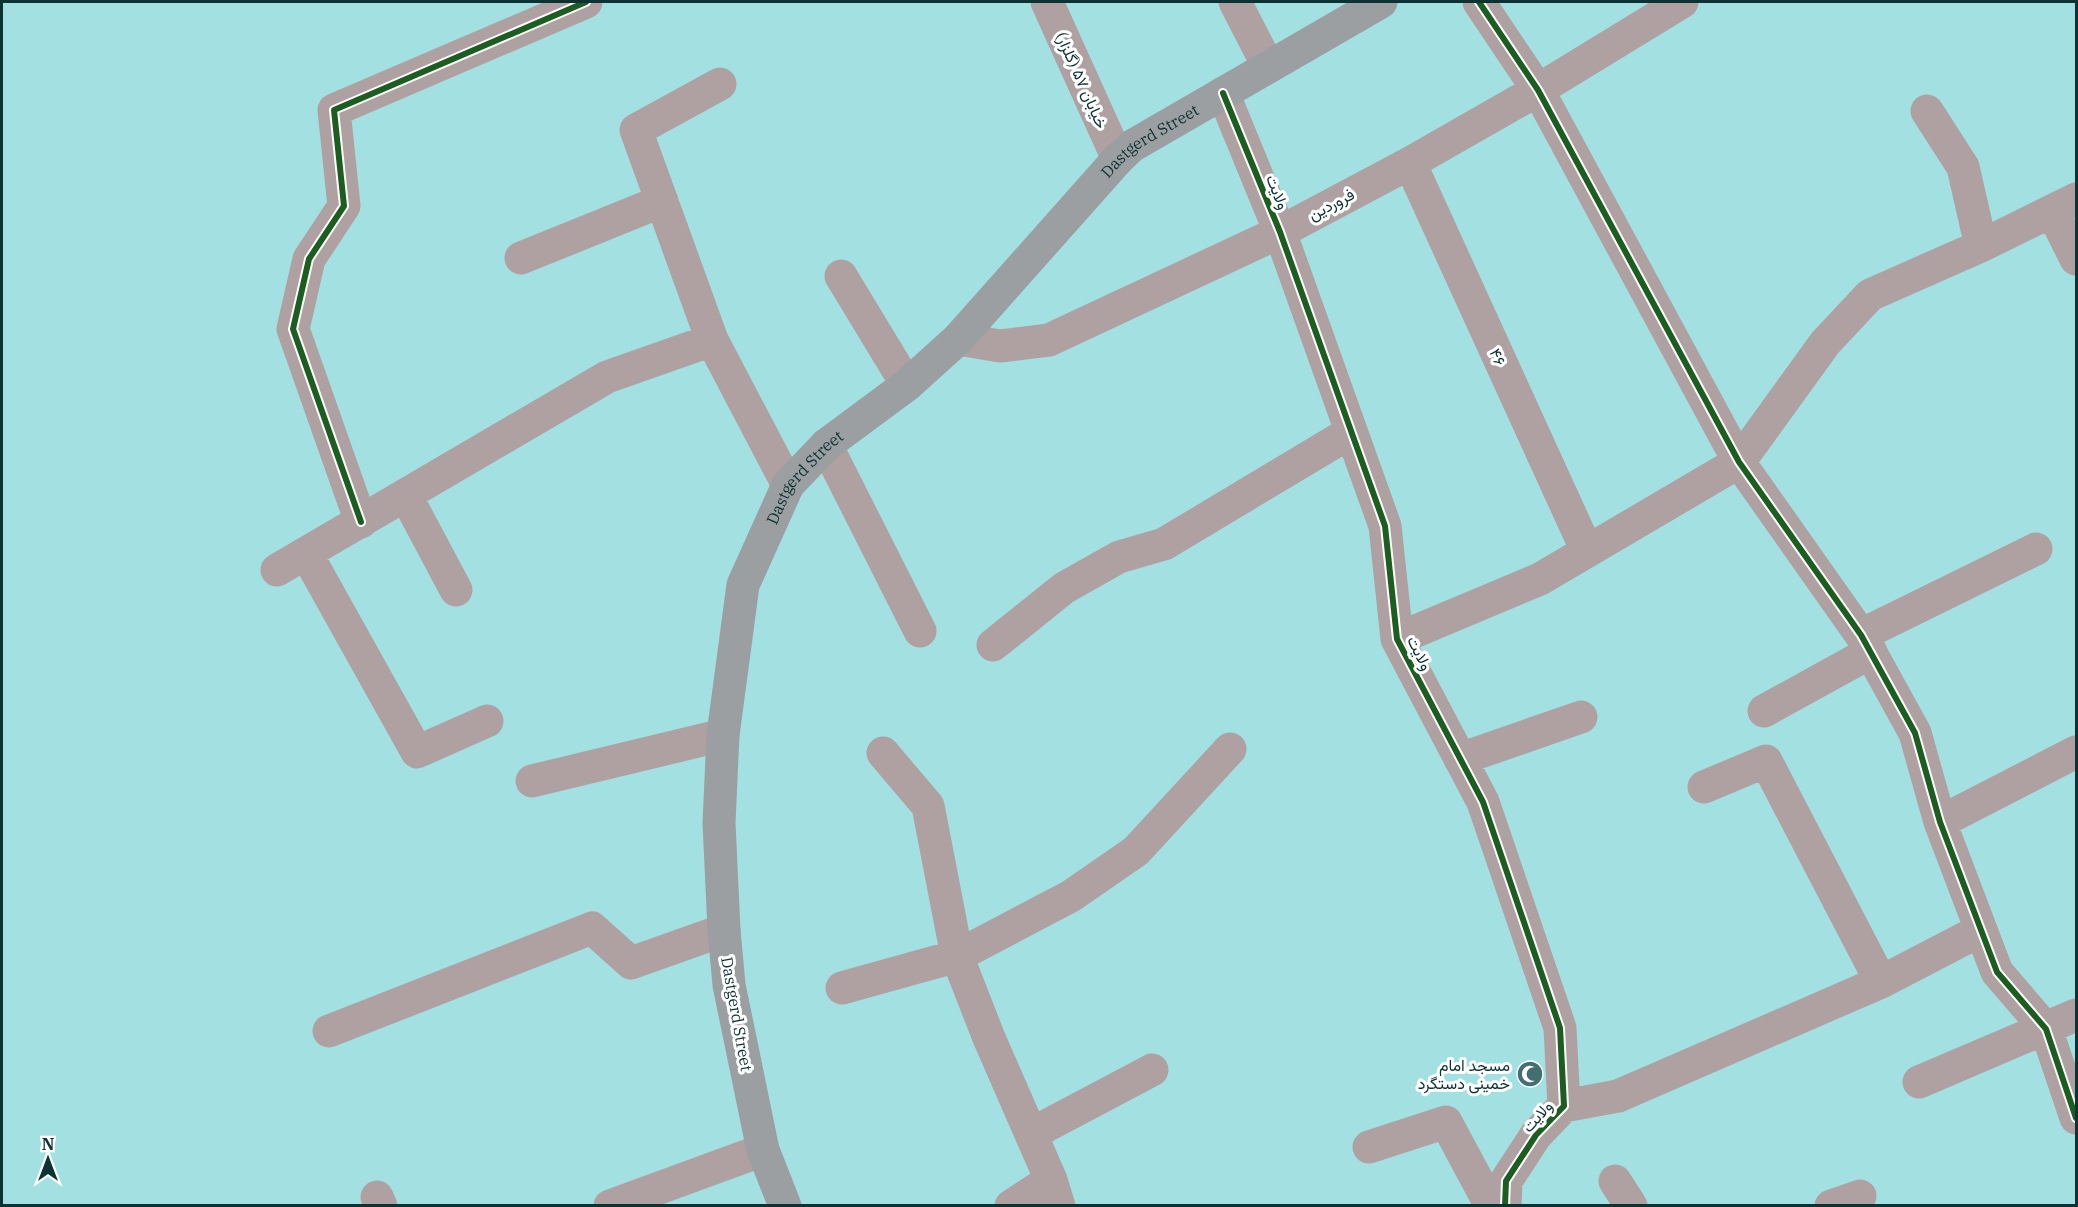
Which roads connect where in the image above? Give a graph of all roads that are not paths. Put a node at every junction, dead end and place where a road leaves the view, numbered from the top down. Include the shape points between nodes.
1 (586, 2) edge
2 (1047, 2) edge
3 (1235, 2) edge
4 (1381, 2) edge
5 (1479, 2) edge
6 (1682, 2) edge
7 (1268, 66) junction
8 (720, 84) dead end
9 (1538, 90) junction
10 (1223, 93) junction
11 (1927, 111) dead end
12 (1118, 159) junction
13 (1410, 163) junction
14 (662, 201) junction
15 (2064, 205) edge
16 (1280, 232) junction
17 (1981, 246) junction
18 (521, 258) dead end
19 (2076, 260) edge
20 (841, 276) dead end
21 (958, 339) junction
22 (712, 340) junction
23 (907, 385) junction
24 (1351, 432) junction
25 (826, 446) junction
26 (1739, 462) junction
27 (789, 485) junction
28 (406, 496) junction
29 (361, 522) junction
30 (2036, 549) dead end
31 (1587, 551) junction
32 (306, 553) junction
33 (277, 570) dead end
34 (456, 590) dead end
35 (920, 631) dead end
36 (1397, 639) junction
37 (1866, 643) junction
38 (993, 645) dead end
39 (1764, 711) dead end
40 (1581, 717) dead end
41 (487, 721) dead end
42 (723, 735) junction
43 (1230, 749) dead end
44 (2076, 752) edge
45 (883, 753) dead end
46 (1460, 759) junction
47 (532, 781) dead end
48 (1704, 787) dead end
49 (1940, 822) junction
50 (724, 930) junction
51 (1981, 930) junction
52 (957, 956) junction
53 (1881, 982) junction
54 (842, 988) dead end
55 (2076, 1015) edge
56 (2046, 1029) junction
57 (329, 1031) dead end
58 (1152, 1070) dead end
59 (1919, 1082) dead end
60 (1564, 1106) junction
61 (2076, 1118) edge
62 (1031, 1134) junction
63 (1369, 1147) dead end
64 (763, 1150) junction
65 (1055, 1192) edge
66 (610, 1206) edge
67 (785, 1206) edge
68 (1011, 1206) edge
69 (1491, 1206) edge
70 (1505, 1206) edge

1 - 29 street via 334,110 344,206 309,259 293,329
2 - 12 street, خیابان ۵۷ (گلزار)
3 - 7 street
4 - 7 main road, Dastgerd Street
5 - 9 street
6 - 9 street, فروردین
7 - 10 main road, Dastgerd Street
8 - 14 street via 636,130
9 - 13 street, فروردین
9 - 26 street
10 - 12 main road, Dastgerd Street via 1132,146
10 - 16 street, ولایت
11 - 17 street via 1963,167
12 - 21 main road, Dastgerd Street
13 - 16 street, فروردین
13 - 31 street, ۴۶
14 - 18 street
14 - 22 street
15 - 17 street
15 - 19 street
16 - 21 street, فروردین via 1049,340 1000,346
16 - 24 street, ولایت
17 - 26 street via 1870,295 1825,343
20 - 23 street
21 - 23 main road, Dastgerd Street
22 - 27 street
22 - 28 street via 607,377
23 - 25 main road, Dastgerd Street
24 - 36 street, ولایت via 1385,526
24 - 38 street via 1164,544 1119,557 1064,588
25 - 27 main road, Dastgerd Street
25 - 35 street
26 - 31 street
26 - 37 street
27 - 42 main road, Dastgerd Street via 743,585
28 - 29 street
28 - 34 street
29 - 32 street
30 - 37 street
31 - 36 street via 1540,579
32 - 33 street
32 - 41 street via 417,752
36 - 46 street, ولایت
37 - 39 street
37 - 49 street via 1915,733
40 - 46 street
42 - 47 street
42 - 50 main road, Dastgerd Street via 719,823
43 - 52 street via 1136,850 1071,896
44 - 49 street
45 - 52 street via 928,806
46 - 60 street, ولایت via 1483,802 1560,1028
48 - 53 street via 1766,760
49 - 51 street
50 - 57 street via 631,963 592,928
50 - 64 main road, Dastgerd Street via 729,985
51 - 53 street
51 - 56 street via 1997,972
52 - 54 street
52 - 62 street
53 - 60 street via 1618,1096
55 - 56 street
56 - 59 street
56 - 61 street
58 - 62 street
60 - 70 street, ولایت via 1536,1135 1506,1181
62 - 65 street
63 - 69 street via 1446,1122
64 - 66 street
64 - 67 main road, Dastgerd Street
65 - 68 street

